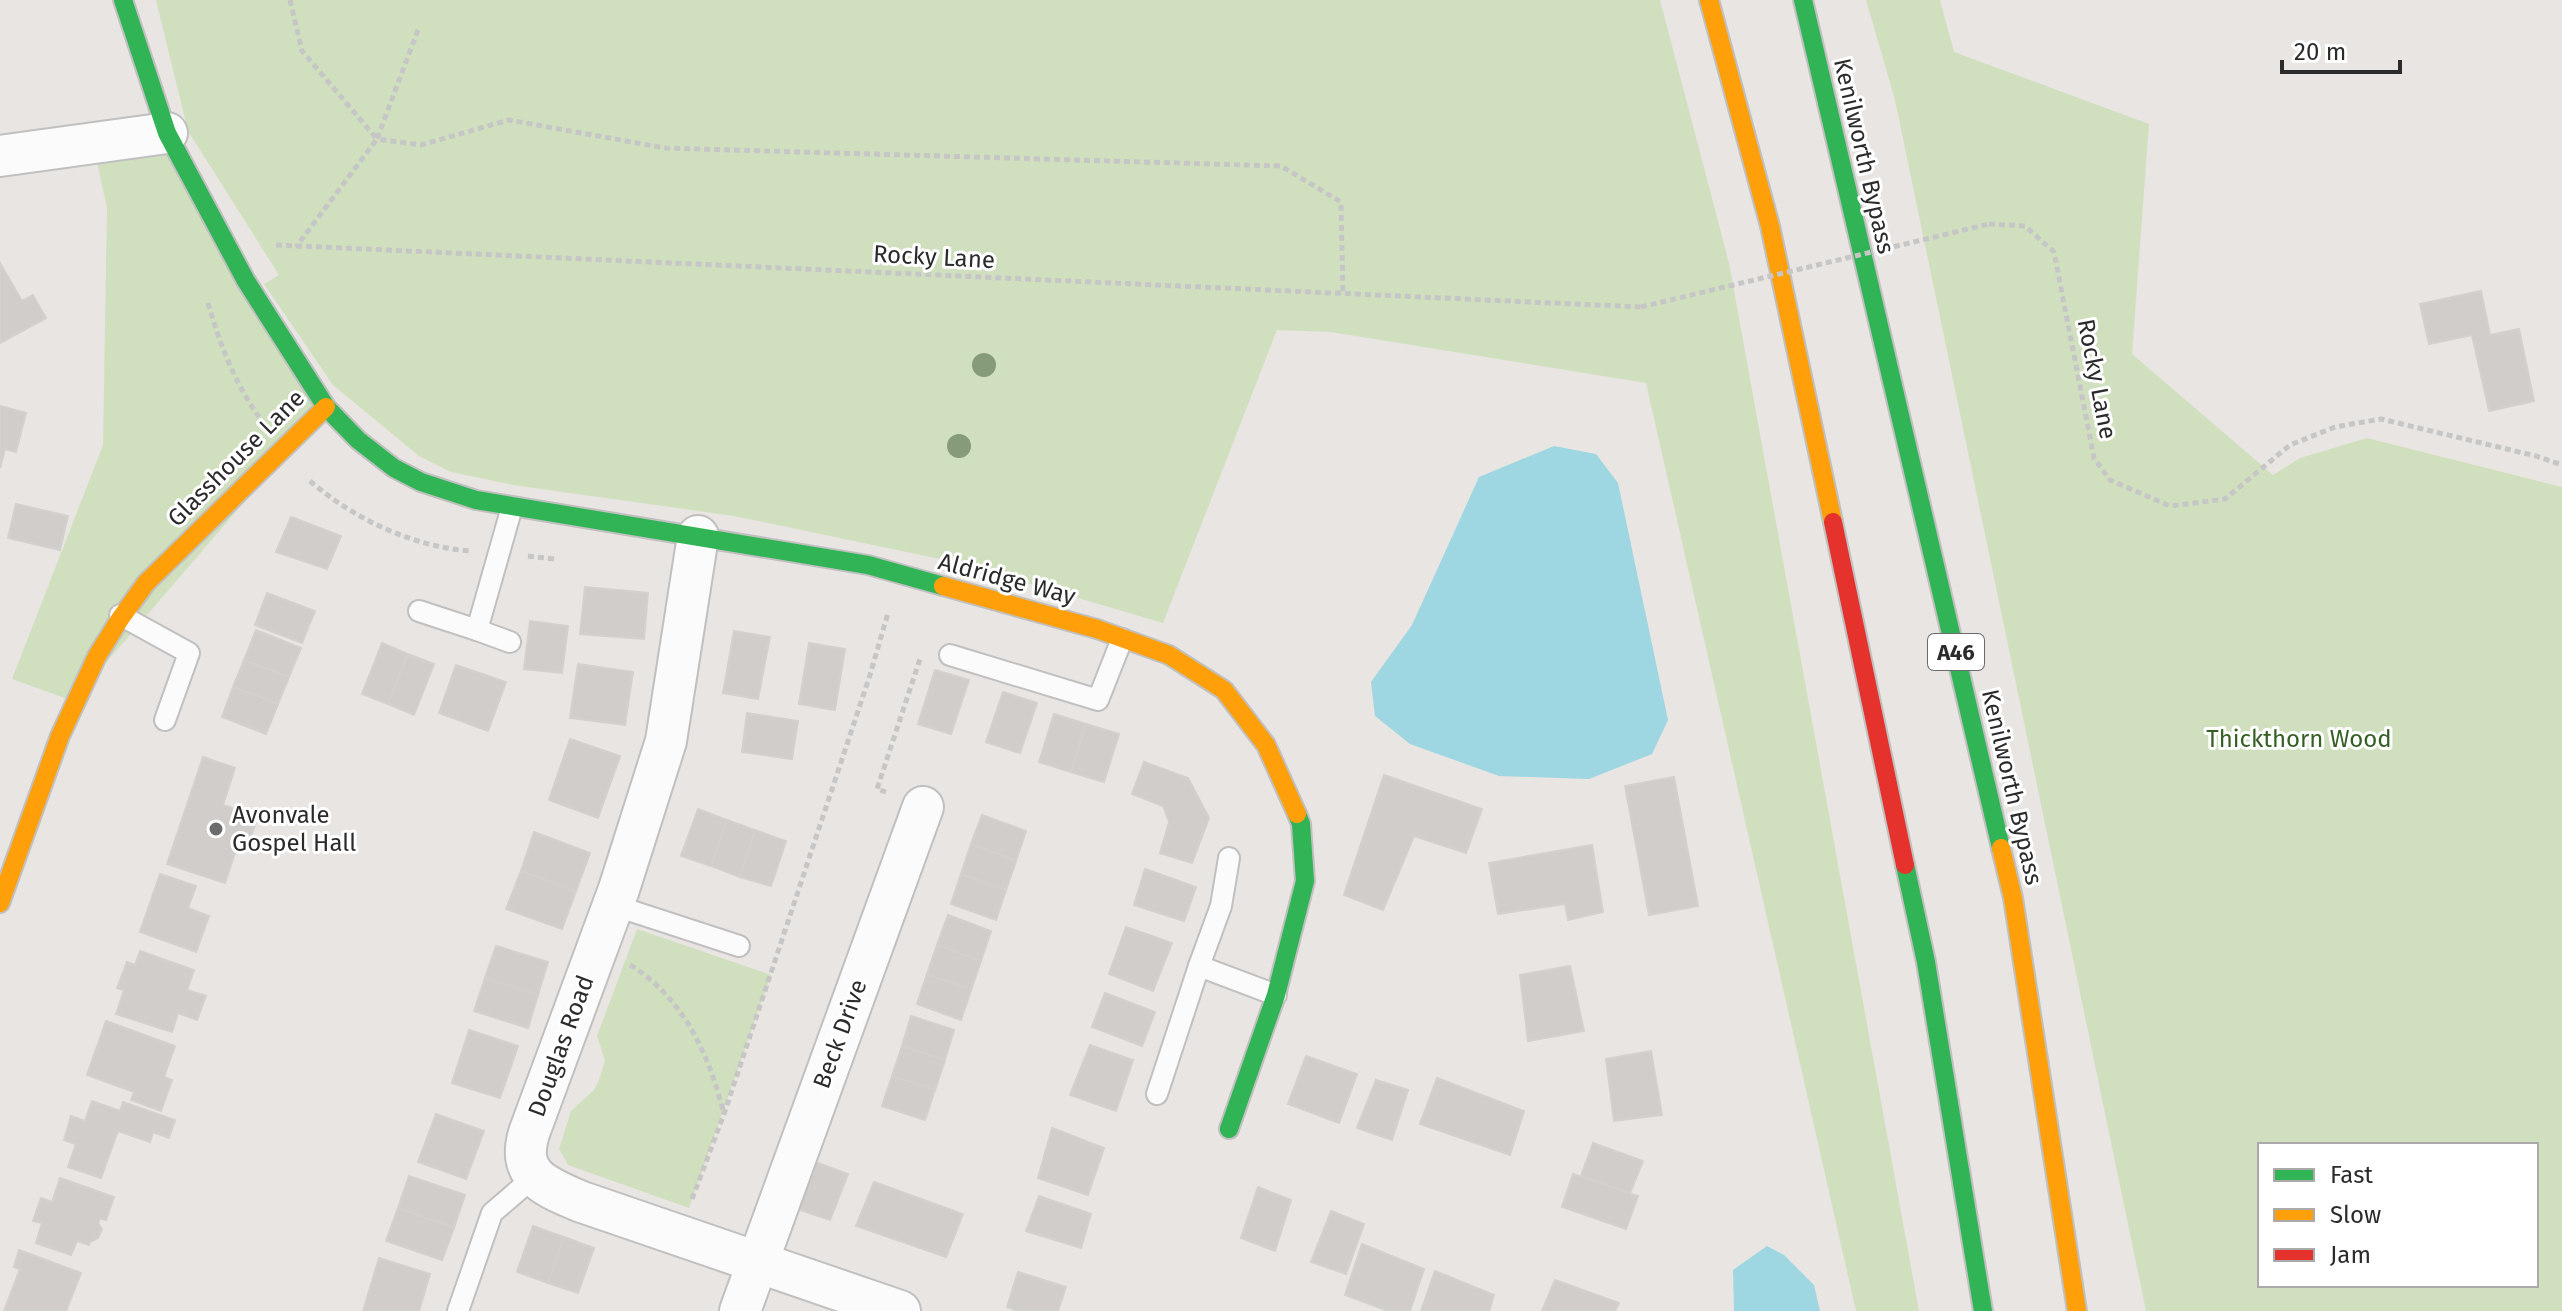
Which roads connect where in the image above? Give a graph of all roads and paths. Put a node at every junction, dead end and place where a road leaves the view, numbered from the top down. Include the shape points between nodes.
1 (123, 0) edge
2 (290, 0) edge
3 (1709, 0) edge
4 (1803, 0) edge
5 (418, 30) dead end
6 (167, 133) junction
7 (377, 139) junction
8 (0, 156) edge
9 (225, 242) junction
10 (296, 247) junction
11 (1343, 294) junction
12 (207, 299) dead end
13 (326, 407) junction
14 (282, 450) junction
15 (2562, 465) edge
16 (512, 507) junction
17 (698, 536) junction
18 (499, 553) junction
19 (558, 559) dead end
20 (874, 608) dead end
21 (419, 611) dead end
22 (120, 615) junction
23 (477, 630) junction
24 (1122, 639) junction
25 (510, 642) dead end
26 (921, 654) dead end
27 (950, 655) dead end
28 (165, 720) dead end
29 (923, 807) joint
30 (8, 852) edge
31 (1229, 858) dead end
32 (0, 903) edge
33 (613, 905) junction
34 (739, 946) dead end
35 (595, 953) junction
36 (1199, 966) junction
37 (1276, 995) junction
38 (1157, 1094) dead end
39 (724, 1114) junction
40 (1229, 1129) dead end
41 (534, 1177) junction
42 (679, 1233) junction
43 (757, 1260) junction
44 (458, 1311) edge
45 (740, 1311) edge
46 (900, 1311) edge
47 (1983, 1311) edge
48 (2077, 1311) edge

1 - 6 main road, Glasshouse Lane
2 - 7 path via 302,51
3 - 47 main road via 1770,226 1923,947
4 - 48 main road, Kenilworth Bypass / A46 via 2013,898
5 - 7 path
6 - 8 street
6 - 9 main road, Glasshouse Lane
7 - 10 path
7 - 11 path via 421,145 509,120 665,148 1281,166 1341,202
9 - 10 path, Rocky Lane
9 - 13 main road, Glasshouse Lane
10 - 11 path, Rocky Lane
11 - 15 path, Rocky Lane, bridge via 1641,307 1989,224 2025,226 2054,252 2094,458 2110,480 2170,506 2225,499 2290,445 2335,427 2381,419
12 - 14 path via 234,378
13 - 14 main road, Glasshouse Lane
13 - 16 main road, Aldridge Way via 394,468 447,492
14 - 18 path via 326,495 397,534 453,550
14 - 22 main road, Glasshouse Lane
16 - 17 main road, Aldridge Way
16 - 18 lane
17 - 24 main road, Aldridge Way via 868,565
17 - 33 street, Douglas Road via 666,741
18 - 19 path
18 - 23 lane
20 - 39 path via 891,612
21 - 23 lane
22 - 28 lane via 189,653
22 - 30 main road, Glasshouse Lane via 63,722
23 - 25 lane
24 - 27 lane via 1098,700
24 - 37 main road, Aldridge Way via 1169,655 1224,690 1266,745 1301,824 1305,881
26 - 29 path via 877,789
29 - 43 street, Beck Drive
30 - 32 main road, Glasshouse Lane
31 - 36 lane via 1221,906
33 - 34 lane
33 - 35 street, Douglas Road
35 - 39 path via 650,977 673,1002 714,1073
35 - 41 street, Douglas Road via 525,1146
36 - 37 lane
36 - 38 lane
37 - 40 main road, Aldridge Way
39 - 42 path
41 - 42 street via 579,1201
41 - 44 lane via 492,1213
42 - 43 street
43 - 45 street, Beck Drive
43 - 46 street

